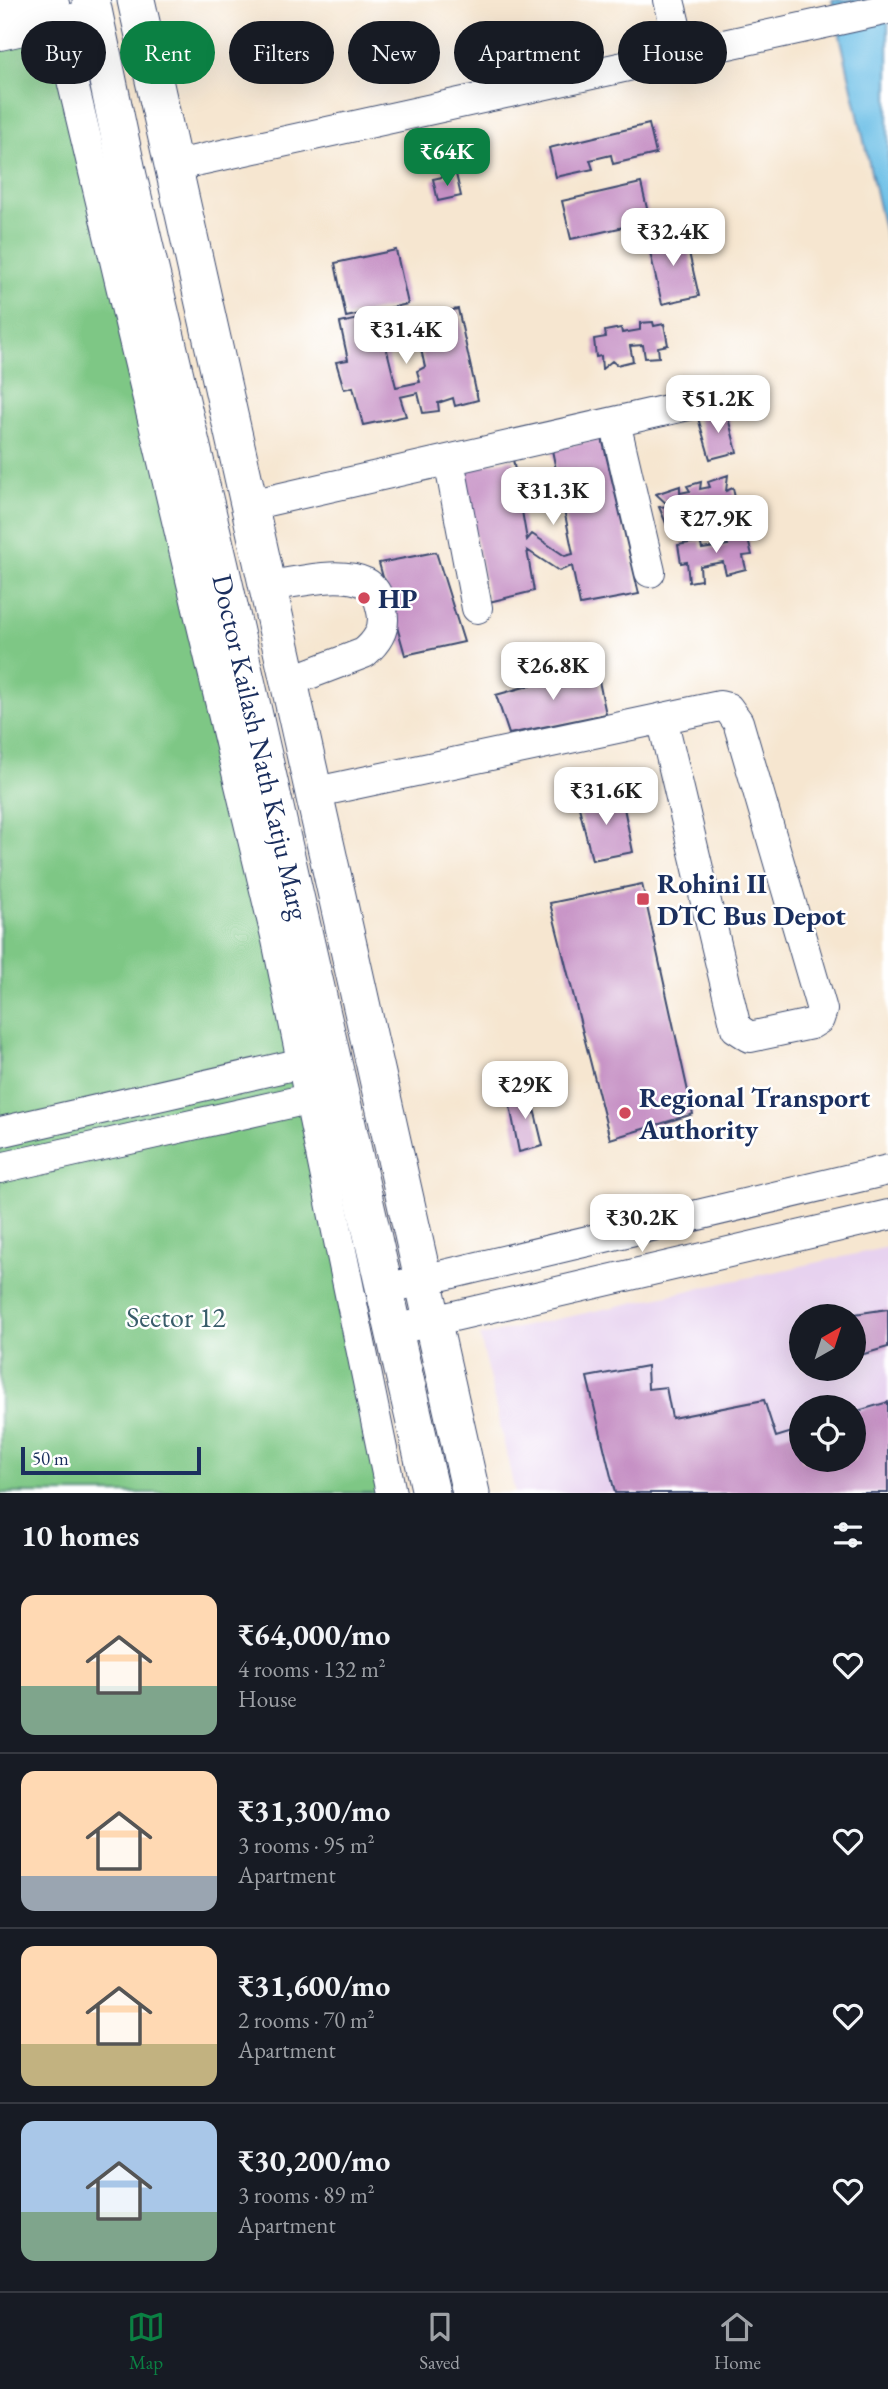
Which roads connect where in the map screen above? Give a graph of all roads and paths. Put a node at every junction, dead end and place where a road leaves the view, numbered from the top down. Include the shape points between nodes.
1 (136, 0) edge
2 (669, 0) edge
3 (51, 7) edge
4 (93, 7) edge
5 (888, 9) edge
6 (0, 10) edge
7 (674, 21) edge
8 (0, 35) edge
9 (727, 44) edge
10 (618, 68) edge
11 (172, 166) junction
12 (715, 399) dead end
13 (615, 422) junction
14 (449, 460) junction
15 (250, 505) junction
16 (650, 572) dead end
17 (267, 586) junction
18 (477, 608) dead end
19 (288, 682) junction
20 (662, 718) junction
21 (312, 793) junction
22 (316, 1060) junction
23 (323, 1095) junction
24 (0, 1132) edge
25 (0, 1168) edge
26 (888, 1170) edge
27 (852, 1179) junction
28 (875, 1218) edge
29 (421, 1280) junction
30 (384, 1289) junction
31 (432, 1321) junction
32 (394, 1330) junction
33 (391, 1493) edge
34 (431, 1493) edge
35 (471, 1493) edge

1 - 11 main road, Doctor Kailash Nath Katju Marg
2 - 7 street
3 - 4 street
3 - 6 street
3 - 8 street
3 - 22 street via 274,927
4 - 22 main road, Doctor Kailash Nath Katju Marg
5 - 9 street
10 - 11 street
11 - 15 main road, Doctor Kailash Nath Katju Marg
12 - 13 street
13 - 14 street
13 - 16 street
14 - 15 street
14 - 18 street
15 - 17 main road, Doctor Kailash Nath Katju Marg
17 - 19 main road, Doctor Kailash Nath Katju Marg
17 - 19 street via 356,580 374,590 382,611 382,629 363,653
19 - 21 main road, Doctor Kailash Nath Katju Marg
20 - 20 street via 720,706 734,714 822,1010 811,1024 750,1037 736,1028
20 - 21 street
21 - 29 main road, Doctor Kailash Nath Katju Marg
22 - 23 main road, Doctor Kailash Nath Katju Marg
22 - 24 street
23 - 25 street
23 - 30 main road, Doctor Kailash Nath Katju Marg
23 - 33 street
26 - 27 street
27 - 28 street
27 - 29 street
28 - 31 street
29 - 30 street
29 - 31 main road, Doctor Kailash Nath Katju Marg
30 - 32 main road, Doctor Kailash Nath Katju Marg
31 - 32 street
31 - 35 main road, Doctor Kailash Nath Katju Marg
32 - 34 main road, Doctor Kailash Nath Katju Marg

